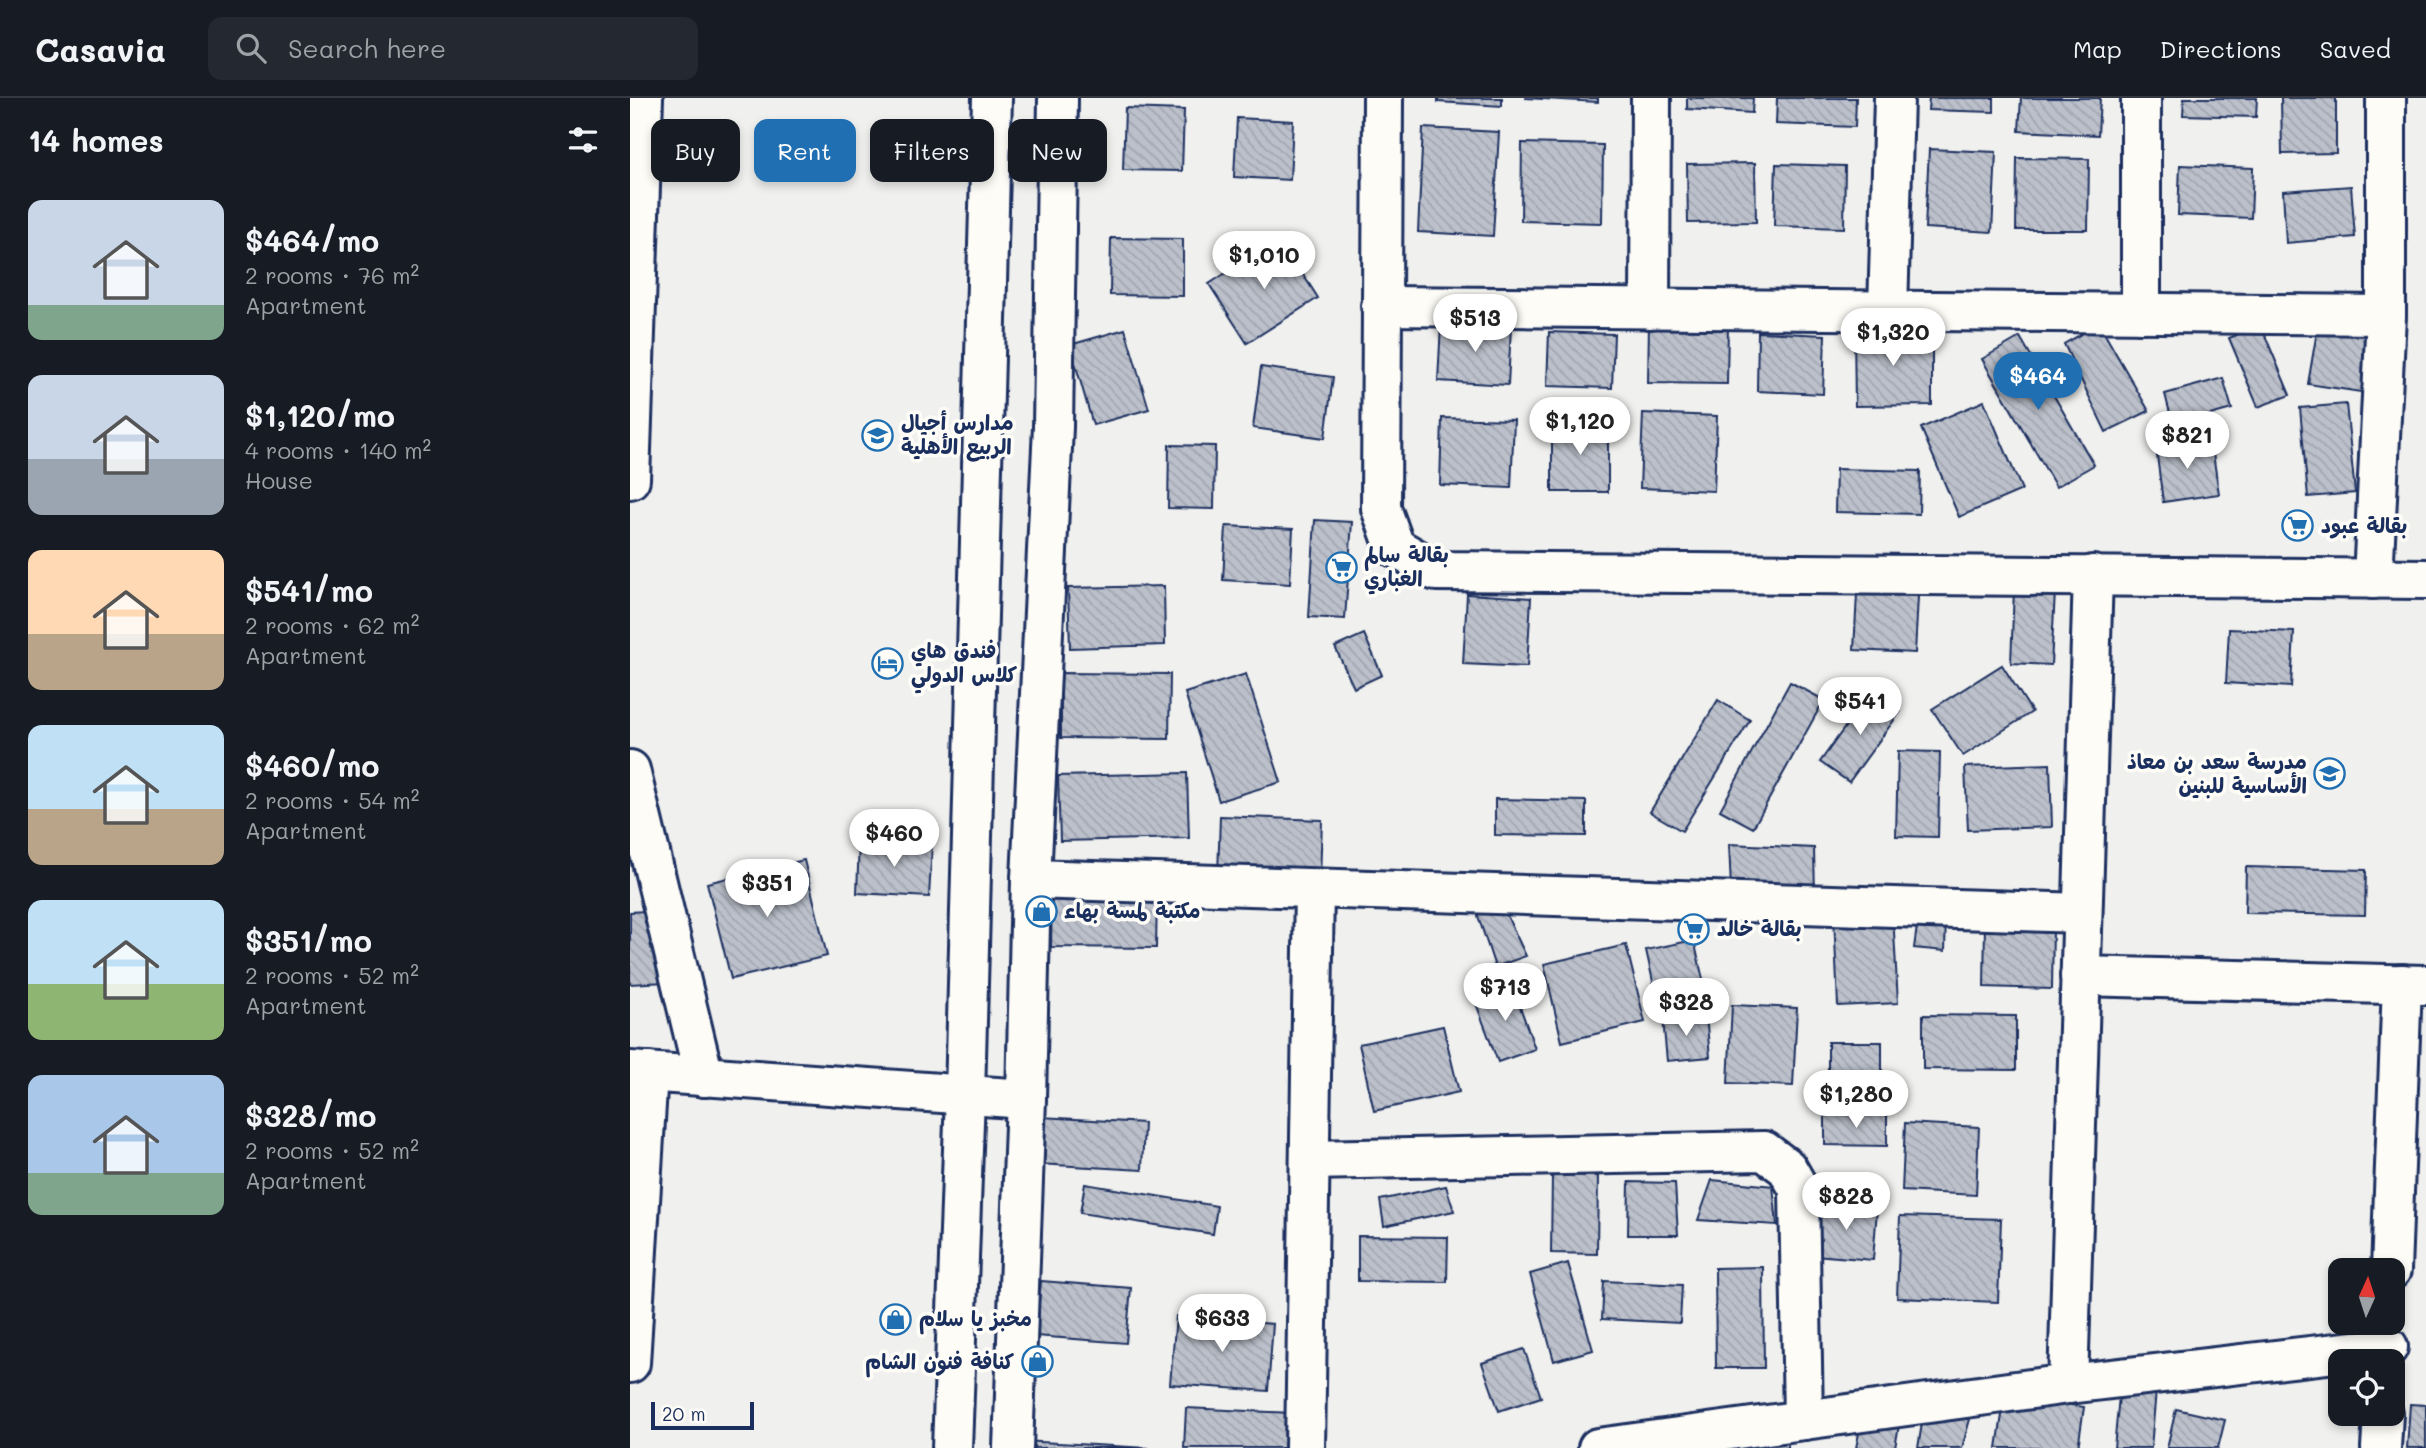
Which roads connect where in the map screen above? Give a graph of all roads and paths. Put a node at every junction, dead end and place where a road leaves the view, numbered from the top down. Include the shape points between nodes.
1 (643, 98) edge
2 (992, 98) edge
3 (1058, 98) edge
4 (1383, 98) edge
5 (1651, 98) edge
6 (1894, 98) edge
7 (2141, 98) edge
8 (2386, 98) edge
9 (1381, 306) junction
10 (1650, 309) junction
11 (1888, 311) junction
12 (2141, 313) junction
13 (2385, 315) junction
14 (630, 479) edge
15 (2093, 575) junction
16 (2373, 579) junction
17 (2426, 579) edge
18 (630, 770) edge
19 (1031, 879) junction
20 (1314, 889) junction
21 (2082, 913) junction
22 (2080, 976) junction
23 (2414, 984) edge
24 (639, 1071) edge
25 (704, 1077) junction
26 (965, 1095) junction
27 (1026, 1099) junction
28 (1310, 1160) junction
29 (2392, 1258) edge
30 (2388, 1344) edge
31 (630, 1363) edge
32 (2068, 1384) junction
33 (1803, 1420) junction
34 (2382, 1426) edge
35 (952, 1448) edge
36 (1013, 1448) edge
37 (1305, 1448) edge
38 (1598, 1448) edge
39 (2381, 1448) edge

1 - 14 street
2 - 26 street
3 - 19 street via 1053,427
4 - 9 street
5 - 10 street
6 - 11 street
7 - 12 street
8 - 13 street
9 - 10 street
9 - 15 street via 1381,508 1395,547 1436,570
10 - 11 street
11 - 12 street
12 - 13 street
13 - 16 street
15 - 16 street
15 - 21 street
16 - 17 street
18 - 25 street
19 - 20 street
19 - 27 street
20 - 21 street
20 - 28 street
21 - 22 street
22 - 23 street
22 - 32 street
23 - 29 street
24 - 25 street
24 - 31 street
25 - 26 street
26 - 27 street
26 - 35 street
27 - 36 street
28 - 33 street via 1764,1151 1787,1168 1800,1189
28 - 37 street
30 - 32 street
32 - 33 street
33 - 38 street
34 - 39 street

